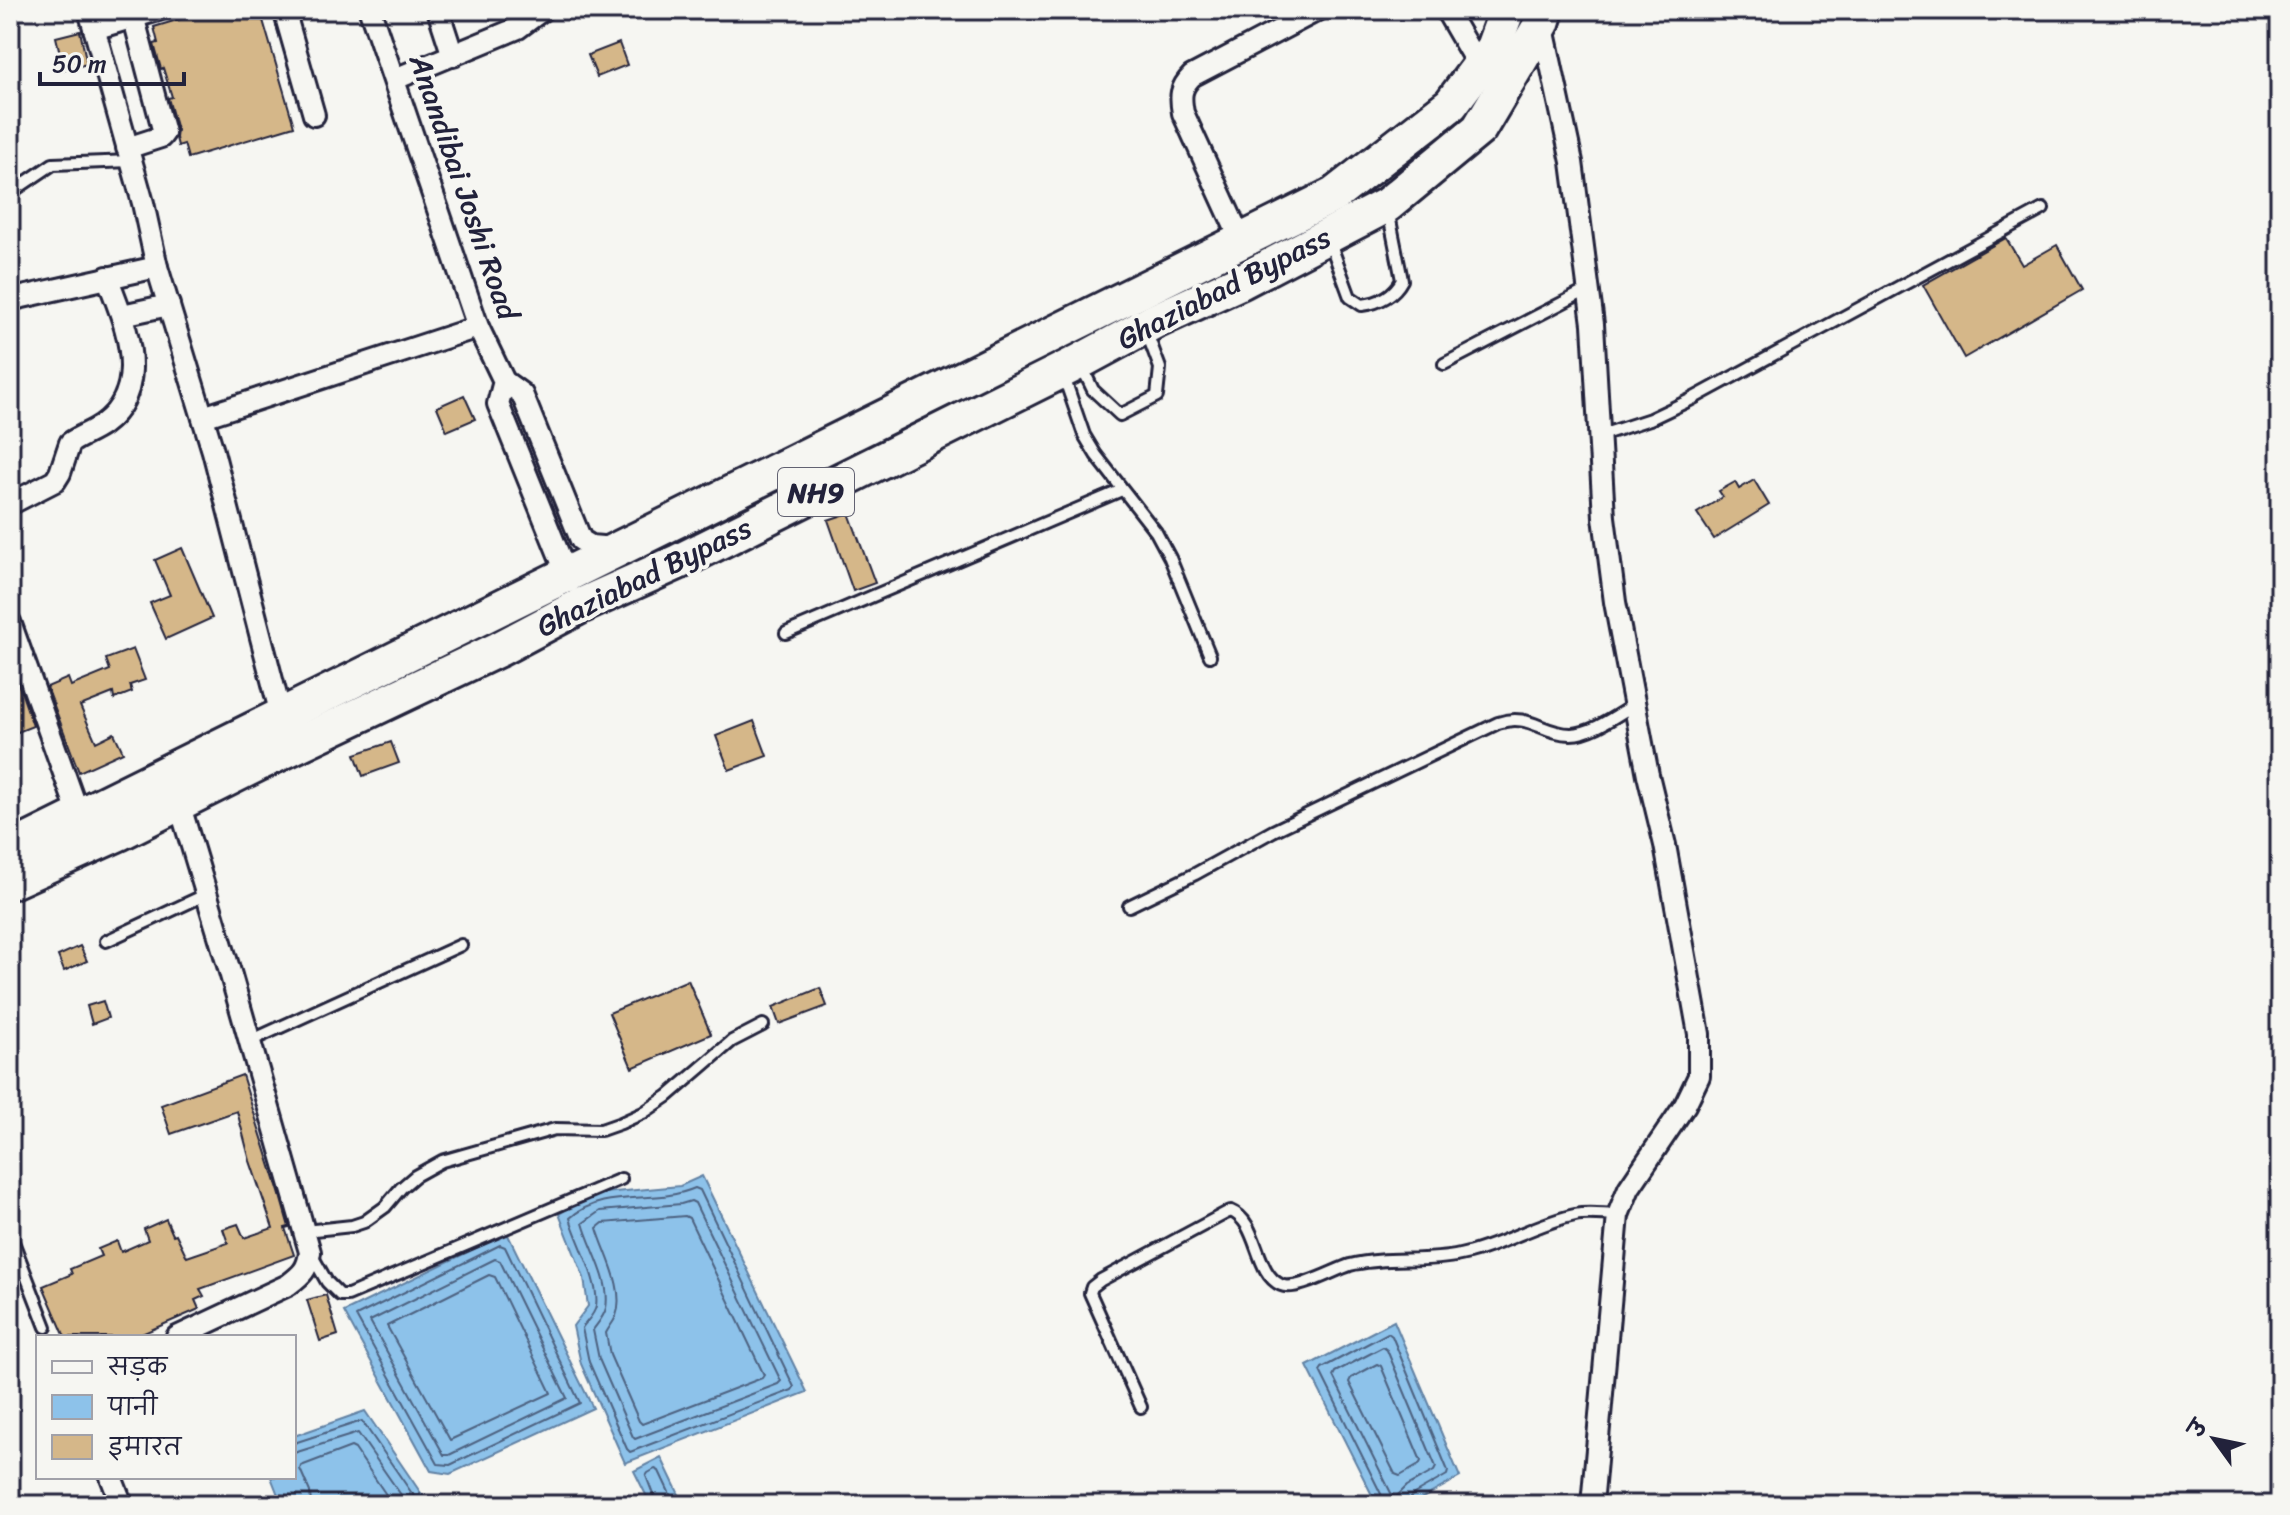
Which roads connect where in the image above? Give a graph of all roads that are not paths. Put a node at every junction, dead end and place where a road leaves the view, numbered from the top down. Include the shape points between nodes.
1 (158, 10) edge
2 (284, 10) edge
3 (370, 10) edge
4 (438, 10) edge
5 (542, 10) edge
6 (1318, 10) edge
7 (1446, 10) edge
8 (1507, 10) edge
9 (1544, 16) edge
10 (91, 19) edge
11 (134, 19) junction
12 (453, 56) junction
13 (1479, 67) junction
14 (395, 79) junction
15 (314, 115) dead end
16 (129, 154) junction
17 (10, 193) edge
18 (1387, 205) junction
19 (2043, 209) dead end
20 (1328, 237) junction
21 (1241, 240) junction
22 (157, 267) junction
23 (107, 277) junction
24 (1589, 289) junction
25 (18, 298) dead end
26 (169, 305) junction
27 (122, 315) junction
28 (478, 327) junction
29 (1145, 327) junction
30 (1444, 364) dead end
31 (1071, 366) junction
32 (504, 381) junction
33 (203, 417) junction
34 (882, 418) junction
35 (1598, 436) junction
36 (896, 454) junction
37 (1122, 490) junction
38 (10, 504) edge
39 (618, 549) junction
40 (566, 574) junction
41 (580, 606) junction
42 (10, 622) edge
43 (786, 633) dead end
44 (1210, 656) dead end
45 (1634, 705) junction
46 (281, 715) junction
47 (179, 803) junction
48 (79, 815) junction
49 (10, 850) edge
50 (10, 882) edge
51 (207, 894) junction
52 (1129, 906) dead end
53 (106, 941) dead end
54 (461, 945) dead end
55 (763, 1025) dead end
56 (250, 1041) junction
57 (621, 1179) dead end
58 (1618, 1215) junction
59 (305, 1231) junction
60 (10, 1234) edge
61 (310, 1252) junction
62 (46, 1327) dead end
63 (181, 1335) edge
64 (1141, 1407) dead end
65 (112, 1479) edge
66 (122, 1505) edge
67 (1592, 1505) edge

1 - 11 street
2 - 15 street
3 - 14 street, Anandibai Joshi Road
4 - 12 street
5 - 12 street via 518,28
6 - 21 street via 1182,86 1183,113
7 - 13 street
8 - 13 highway, Ghaziabad Bypass / NH9 via 1493,48
9 - 18 highway, Ghaziabad Bypass / NH9 via 1479,129
9 - 24 street
10 - 11 street
10 - 16 street
11 - 16 street via 164,133
12 - 14 street
13 - 21 highway, Ghaziabad Bypass / NH9 via 1451,104 1334,195
14 - 28 street, Anandibai Joshi Road
16 - 17 lane via 53,164
16 - 22 street
18 - 20 highway, Ghaziabad Bypass / NH9
18 - 20 lane via 1402,274 1385,298 1362,305 1350,297
19 - 35 lane via 1690,400
20 - 29 highway, Ghaziabad Bypass / NH9
21 - 34 highway, Ghaziabad Bypass / NH9
22 - 23 street
22 - 26 street
23 - 25 street
23 - 27 street
24 - 30 lane
24 - 35 street
26 - 27 street
26 - 33 street
27 - 38 street via 132,364 119,407 103,424 70,443 55,481
28 - 32 street, Anandibai Joshi Road
28 - 33 street
29 - 31 highway, Ghaziabad Bypass / NH9
29 - 31 lane via 1160,368 1157,396 1120,415
31 - 36 highway, Ghaziabad Bypass / NH9
31 - 37 lane via 1084,435
32 - 39 street, Anandibai Joshi Road via 522,394 581,540
32 - 40 street, Anandibai Joshi Road via 498,404
33 - 46 street
34 - 36 highway
34 - 39 highway, Ghaziabad Bypass / NH9
35 - 45 street via 1615,602
36 - 41 highway, Ghaziabad Bypass / NH9
37 - 43 lane
37 - 44 lane via 1163,545
39 - 40 highway, Ghaziabad Bypass / NH9
40 - 41 street, Anandibai Joshi Road
40 - 46 highway, Ghaziabad Bypass / NH9
41 - 47 highway, Ghaziabad Bypass / NH9
42 - 48 street
45 - 52 lane via 1572,734 1511,718 1498,723
45 - 58 street via 1699,1034 1699,1076 1629,1188
46 - 48 highway, Ghaziabad Bypass / NH9
47 - 50 highway, Ghaziabad Bypass / NH9
47 - 51 street
48 - 49 highway, Ghaziabad Bypass / NH9
51 - 53 lane
51 - 56 street
54 - 56 lane
55 - 59 lane via 732,1041 668,1096 621,1123 601,1130 555,1129 442,1161 415,1176 364,1222
56 - 59 street
57 - 61 lane via 348,1295 340,1295 327,1282
58 - 64 lane via 1577,1214 1459,1256 1370,1261 1286,1286 1270,1275 1240,1216 1226,1213 1092,1287 1091,1297
58 - 67 street
59 - 61 street
60 - 62 lane
61 - 63 street via 303,1274 288,1285
65 - 66 street

